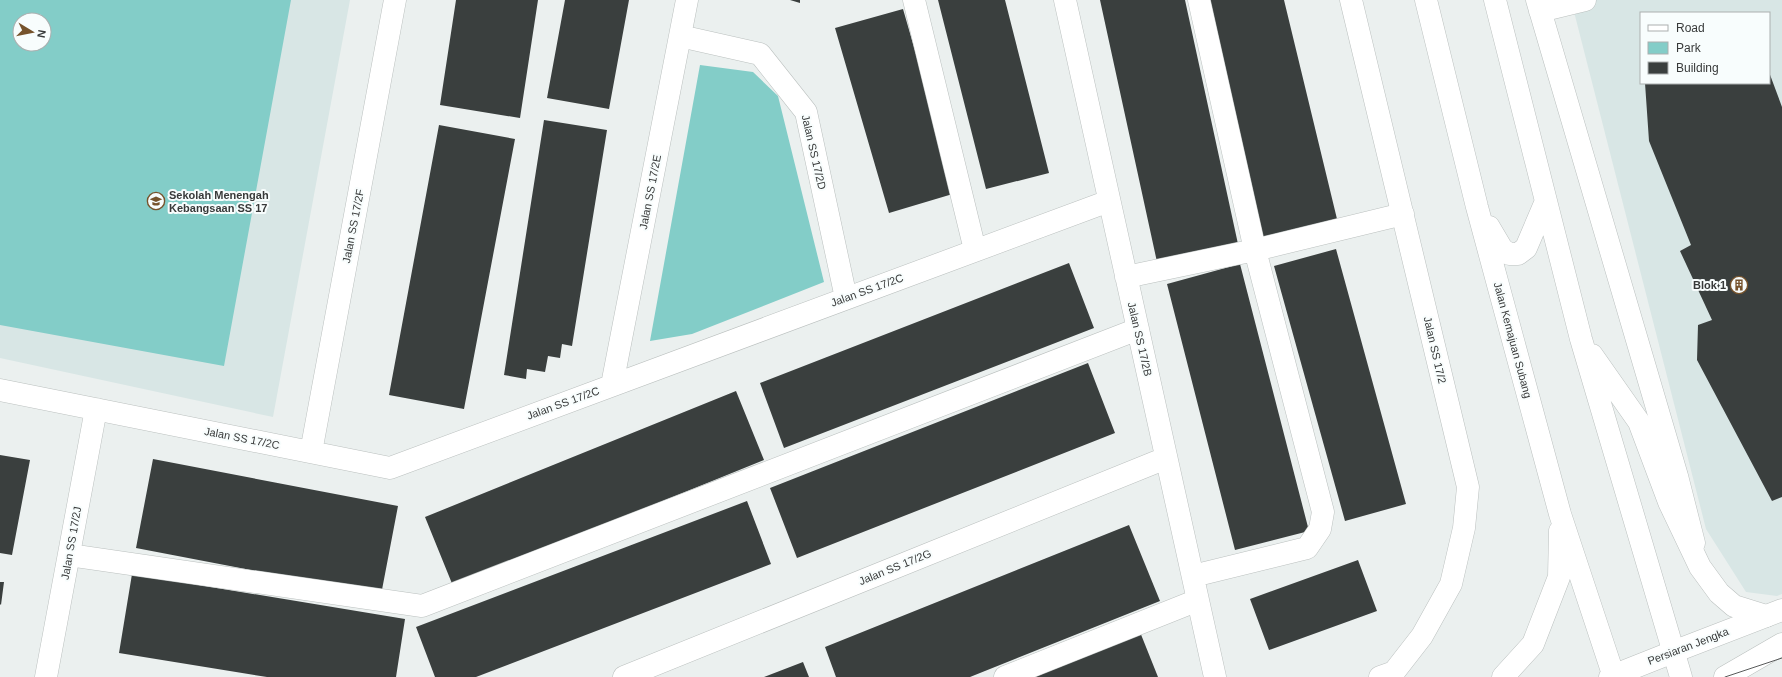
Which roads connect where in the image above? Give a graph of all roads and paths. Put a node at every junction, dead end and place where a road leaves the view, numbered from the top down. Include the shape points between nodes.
1 (395, 0) edge
2 (687, 0) edge
3 (914, 0) edge
4 (1065, 0) edge
5 (1199, 0) edge
6 (1350, 0) edge
7 (1426, 0) edge
8 (1495, 0) edge
9 (1585, 0) edge
10 (1539, 5) edge
11 (680, 36) junction
12 (1109, 201) junction
13 (1546, 201) junction
14 (1477, 207) junction
15 (1403, 214) junction
16 (975, 250) junction
17 (1255, 250) junction
18 (1126, 277) junction
19 (846, 298) junction
20 (1138, 329) junction
21 (1581, 339) junction
22 (612, 385) junction
23 (0, 390) edge
24 (96, 409) junction
25 (311, 452) junction
26 (1166, 458) junction
27 (1560, 514) junction
28 (69, 555) junction
29 (1700, 566) junction
30 (1193, 576) junction
31 (1198, 600) junction
32 (1774, 613) edge
33 (1782, 644) edge
34 (1673, 652) junction
35 (46, 677) edge
36 (624, 677) edge
37 (1005, 677) edge
38 (1215, 677) edge
39 (1380, 677) edge
40 (1503, 677) edge
41 (1612, 677) edge
42 (1681, 677) edge
43 (1725, 677) edge

1 - 25 street, Jalan SS 17/2F
2 - 11 street, Jalan SS 17/2E
3 - 16 street
4 - 12 street, Jalan SS 17/2B
5 - 17 street
6 - 15 street, Jalan SS 17/2
7 - 14 street, Jalan Kemajuan Subang
8 - 13 street
9 - 10 street
10 - 29 street via 1677,476
11 - 19 street, Jalan SS 17/2D via 760,54 806,112
11 - 22 street, Jalan SS 17/2E
12 - 16 street, Jalan SS 17/2C
12 - 18 street, Jalan SS 17/2B
13 - 14 street via 1526,248 1518,254 1509,254 1502,250
13 - 21 street
14 - 27 street, Jalan Kemajuan Subang
15 - 17 street
15 - 39 street, Jalan SS 17/2 via 1468,487 1464,528 1452,584 1422,636 1394,672
16 - 19 street, Jalan SS 17/2C
17 - 18 street
17 - 30 street via 1323,512 1320,529 1307,548
18 - 20 street, Jalan SS 17/2B
19 - 22 street, Jalan SS 17/2C
20 - 26 street, Jalan SS 17/2B
20 - 28 street via 422,606
21 - 29 street via 1639,422 1669,502
21 - 34 street
22 - 25 street, Jalan SS 17/2C via 390,468
23 - 24 street, Jalan SS 17/2C
24 - 25 street, Jalan SS 17/2C
24 - 28 street, Jalan SS 17/2J
26 - 30 street, Jalan SS 17/2B
26 - 36 street, Jalan SS 17/2G
27 - 40 street via 1559,577 1533,644
27 - 41 street, Jalan Kemajuan Subang
28 - 35 street, Jalan SS 17/2J
29 - 32 street via 1719,593 1734,606
30 - 31 street, Jalan SS 17/2B
31 - 37 street
31 - 38 street, Jalan SS 17/2B
32 - 34 street, Persiaran Jengka
33 - 43 street
34 - 41 street, Persiaran Jengka
34 - 42 street

